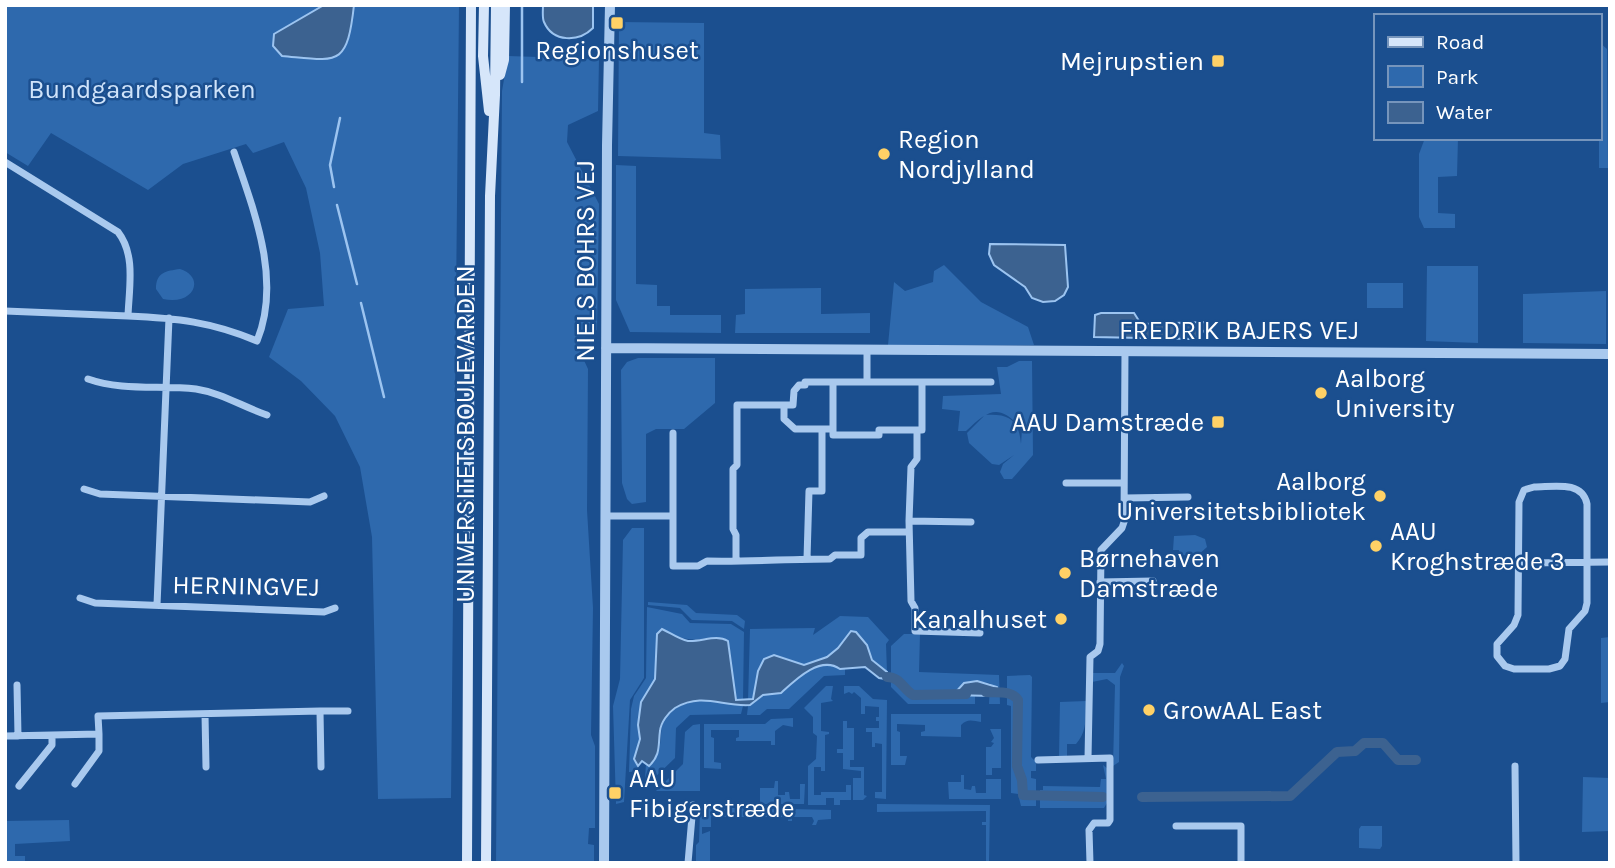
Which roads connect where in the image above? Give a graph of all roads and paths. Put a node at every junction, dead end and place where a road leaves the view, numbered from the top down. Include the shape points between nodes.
1 (471, 5) edge
2 (484, 5) edge
3 (496, 5) edge
4 (505, 5) edge
5 (610, 5) edge
6 (495, 95) junction
7 (492, 145) junction
8 (234, 152) dead end
9 (5, 162) edge
10 (5, 310) edge
11 (128, 316) junction
12 (169, 318) junction
13 (257, 341) junction
14 (266, 345) dead end
15 (606, 348) junction
16 (867, 349) junction
17 (1125, 351) junction
18 (1610, 354) edge
19 (88, 379) dead end
20 (833, 382) junction
21 (867, 382) junction
22 (922, 382) junction
23 (991, 383) dead end
24 (166, 388) junction
25 (784, 405) junction
26 (267, 415) dead end
27 (822, 429) junction
28 (833, 429) junction
29 (917, 430) junction
30 (673, 433) dead end
31 (1066, 483) dead end
32 (1124, 483) junction
33 (84, 489) dead end
34 (324, 496) dead end
35 (161, 497) junction
36 (1125, 498) junction
37 (1188, 498) dead end
38 (605, 516) junction
39 (673, 516) junction
40 (909, 522) junction
41 (971, 522) dead end
42 (909, 532) junction
43 (807, 559) junction
44 (736, 561) junction
45 (1587, 562) junction
46 (1610, 562) edge
47 (1519, 563) junction
48 (1153, 581) dead end
49 (1100, 582) junction
50 (80, 597) dead end
51 (156, 605) junction
52 (335, 608) dead end
53 (979, 633) dead end
54 (17, 685) dead end
55 (320, 711) junction
56 (348, 711) dead end
57 (205, 714) junction
58 (99, 734) junction
59 (52, 735) junction
60 (5, 736) edge
61 (18, 736) junction
62 (1088, 758) junction
63 (1038, 760) dead end
64 (1515, 766) dead end
65 (206, 767) dead end
66 (321, 767) dead end
67 (75, 784) dead end
68 (19, 786) dead end
69 (692, 805) dead end
70 (1176, 826) dead end
71 (467, 863) edge
72 (486, 863) edge
73 (604, 863) edge
74 (688, 863) edge
75 (1090, 863) edge
76 (1241, 863) edge
77 (1516, 863) edge

1 - 71 main road, UNIVERSITETSBOULEVARDEN
2 - 7 main road
3 - 6 main road, UNIVERSITETSBOULEVARDEN
4 - 6 main road via 504,60
5 - 15 street, NIELS BOHRS VEJ
6 - 7 main road, UNIVERSITETSBOULEVARDEN
7 - 72 main road, UNIVERSITETSBOULEVARDEN
8 - 13 street via 254,212 266,275 268,303
9 - 11 street via 118,232 128,250
10 - 11 street
11 - 12 street
12 - 13 street via 213,324
12 - 24 street, HERNINGVEJ
13 - 14 street
15 - 16 street, FREDRIK BAJERS VEJ
15 - 38 street, NIELS BOHRS VEJ
16 - 17 street, FREDRIK BAJERS VEJ
16 - 21 street
17 - 18 street, FREDRIK BAJERS VEJ
17 - 32 street
19 - 24 street via 104,385
20 - 21 street
20 - 25 street via 805,382 794,391 794,404
20 - 28 street
21 - 22 street
22 - 23 street
22 - 29 street via 922,430
24 - 26 street via 216,394
24 - 35 street, HERNINGVEJ
25 - 27 street via 784,419 795,429
25 - 44 street via 737,405 737,465 733,469
27 - 28 street
27 - 43 street via 822,491 809,491
28 - 29 street via 833,435
29 - 40 street
30 - 39 street
31 - 32 street
32 - 36 street
33 - 35 street
34 - 35 street via 310,502
35 - 51 street, HERNINGVEJ
36 - 37 street
36 - 49 street via 1122,528 1101,550
38 - 39 street
38 - 73 street, NIELS BOHRS VEJ
39 - 44 street via 673,566
40 - 41 street
40 - 42 street
42 - 43 street via 869,533 861,538 861,555
42 - 53 street via 915,631
43 - 44 street
45 - 46 street
45 - 47 street
45 - 47 street via 1587,504 1582,491 1534,487 1524,490 1519,502
45 - 47 street via 1586,607 1567,633 1565,659 1557,667 1535,669 1507,667 1496,653 1497,644 1517,619
48 - 49 street
49 - 62 street via 1100,644 1090,657
50 - 51 street, HERNINGVEJ via 95,603
51 - 52 street, HERNINGVEJ via 324,612
54 - 61 street
55 - 56 street
55 - 57 street
55 - 66 street
57 - 58 street via 99,716
57 - 65 street
58 - 59 street
58 - 67 street via 99,751
59 - 61 street
59 - 68 street via 52,745
60 - 61 street
62 - 63 street
62 - 75 street via 1110,758 1110,820 1094,822 1089,830
64 - 77 street
69 - 74 street
70 - 76 street via 1241,826

